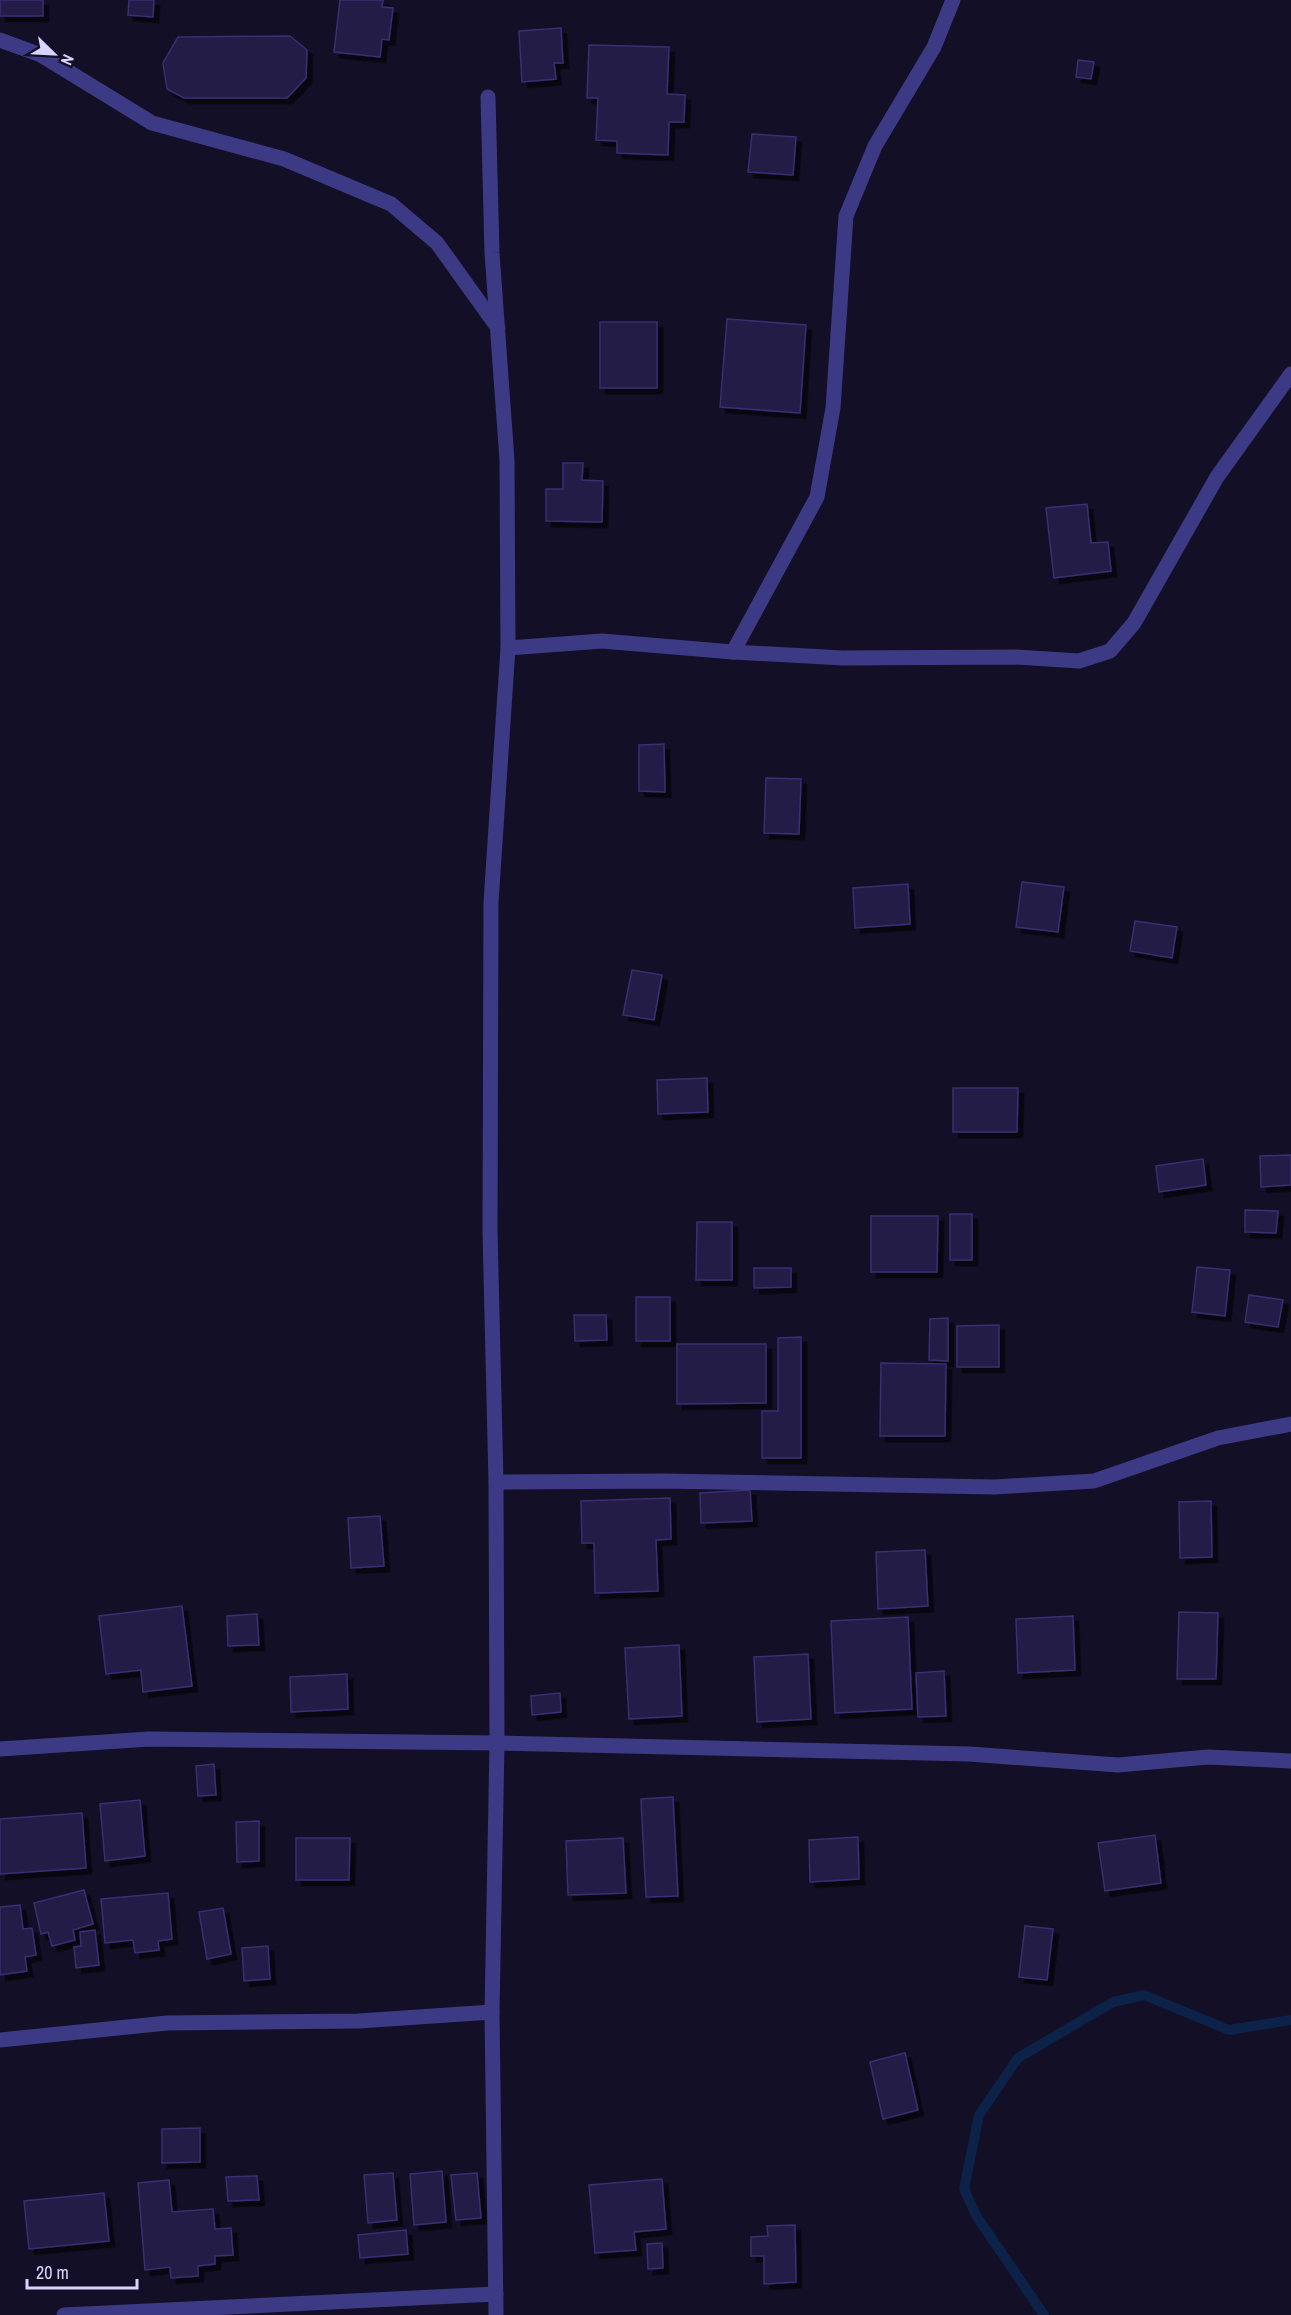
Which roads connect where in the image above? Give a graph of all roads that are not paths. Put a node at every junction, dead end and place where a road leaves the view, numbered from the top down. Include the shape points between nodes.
1 (953, 0) edge
2 (0, 40) edge
3 (488, 97) dead end
4 (498, 327) junction
5 (1291, 374) edge
6 (508, 648) junction
7 (733, 652) junction
8 (1291, 1424) edge
9 (496, 1482) junction
10 (497, 1743) junction
11 (0, 1749) edge
12 (1291, 1761) edge
13 (492, 2012) junction
14 (0, 2040) edge
15 (496, 2294) junction
16 (64, 2315) edge
17 (496, 2315) edge

1 - 7 street via 934,46 875,146 846,216 833,408 817,497
2 - 4 street via 42,55 152,123 284,159 391,204 437,243
3 - 4 street
4 - 6 street via 507,460
5 - 7 street via 1217,477 1134,623 1110,651 1079,661 1016,657 843,658
6 - 7 street via 602,641
6 - 9 street via 491,902 490,1231
8 - 9 street via 1218,1438 1094,1481 995,1486
9 - 10 street
10 - 11 street via 149,1739
10 - 12 street via 969,1754 1118,1766 1208,1758
10 - 13 street
13 - 14 street via 359,2021 167,2023
13 - 15 street
15 - 16 street
15 - 17 street

